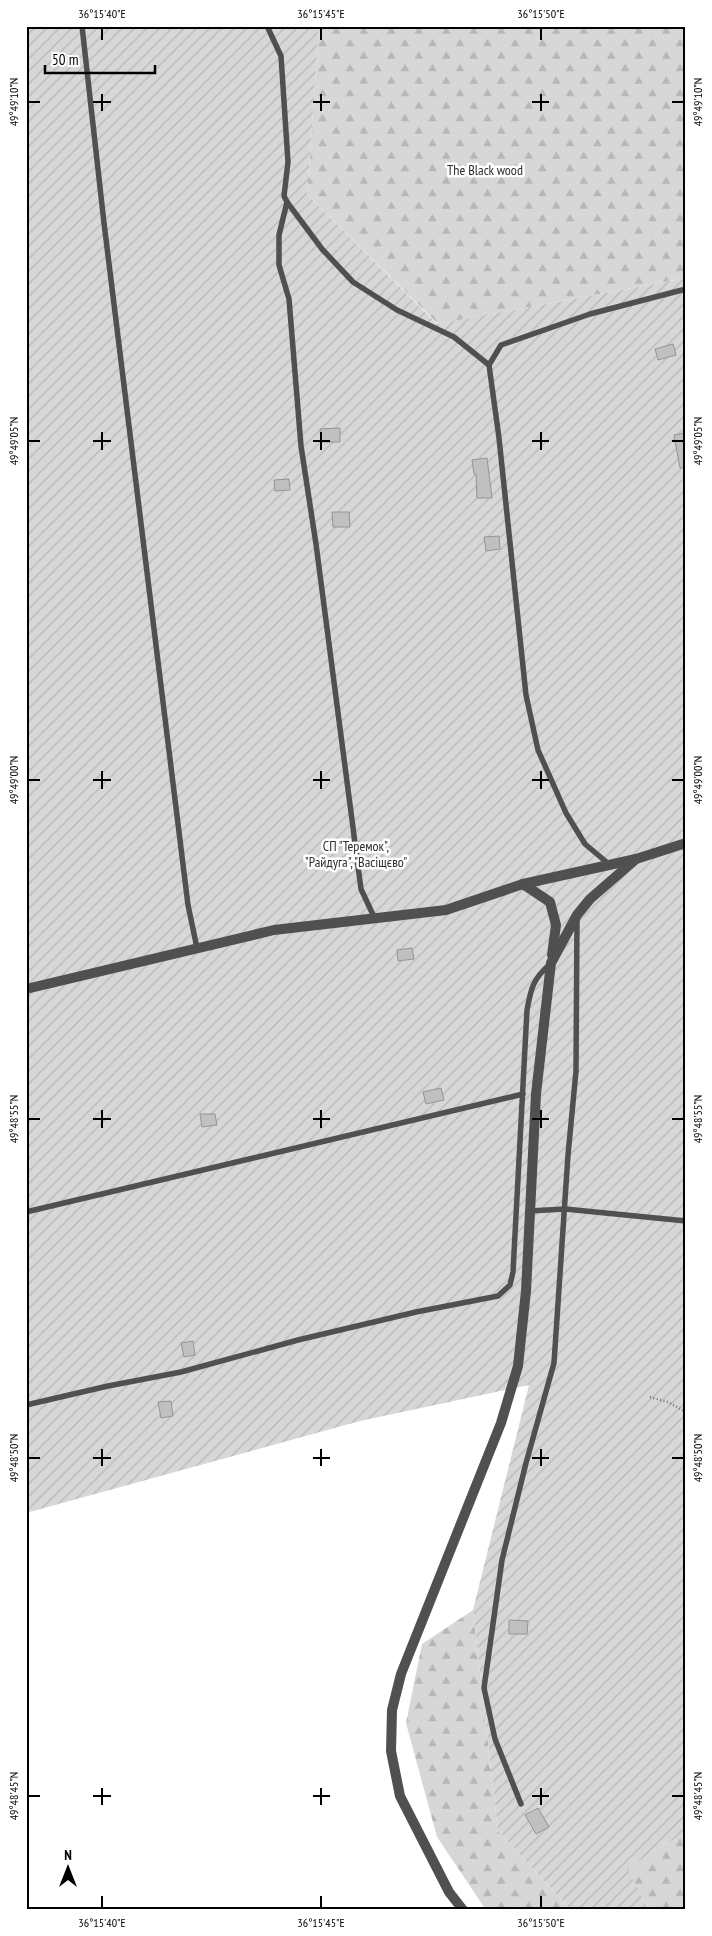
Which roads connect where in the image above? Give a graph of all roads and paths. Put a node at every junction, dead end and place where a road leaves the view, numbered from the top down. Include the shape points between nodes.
1 (82, 26) edge
2 (267, 26) edge
3 (287, 202) junction
4 (686, 290) edge
5 (488, 365) junction
6 (686, 843) edge
7 (636, 859) junction
8 (611, 865) junction
9 (523, 884) junction
10 (577, 915) junction
11 (375, 919) junction
12 (197, 948) junction
13 (551, 963) junction
14 (26, 989) edge
15 (523, 1094) junction
16 (565, 1209) junction
17 (26, 1212) edge
18 (529, 1212) junction
19 (686, 1221) edge
20 (650, 1397) dead end
21 (26, 1405) edge
22 (686, 1412) edge
23 (521, 1804) dead end
24 (463, 1910) edge

1 - 12 lane via 188,905
2 - 3 lane via 281,56 288,162 284,196
3 - 5 lane via 322,249 353,282 397,310 454,337
3 - 11 lane via 279,235 279,265 288,299 301,446 361,889
4 - 5 lane via 590,314 501,345
5 - 8 lane via 499,438 526,695 538,750 566,813 584,844
6 - 7 street
7 - 8 street
7 - 10 street via 590,899
8 - 9 street
9 - 11 street via 446,910
9 - 13 street via 550,902 556,924
10 - 13 street
10 - 16 lane via 576,1071
11 - 12 street via 274,930
12 - 14 street
13 - 15 lane via 532,986 527,1010
13 - 18 street via 536,1094
15 - 17 lane
15 - 21 lane via 513,1272 510,1285 498,1296 416,1312 181,1372
16 - 18 lane
16 - 19 lane
16 - 23 lane via 554,1363 502,1560 484,1688 495,1739
18 - 24 street via 526,1291 518,1366 501,1424 401,1674 392,1710 391,1751 400,1796 449,1892
20 - 22 path

